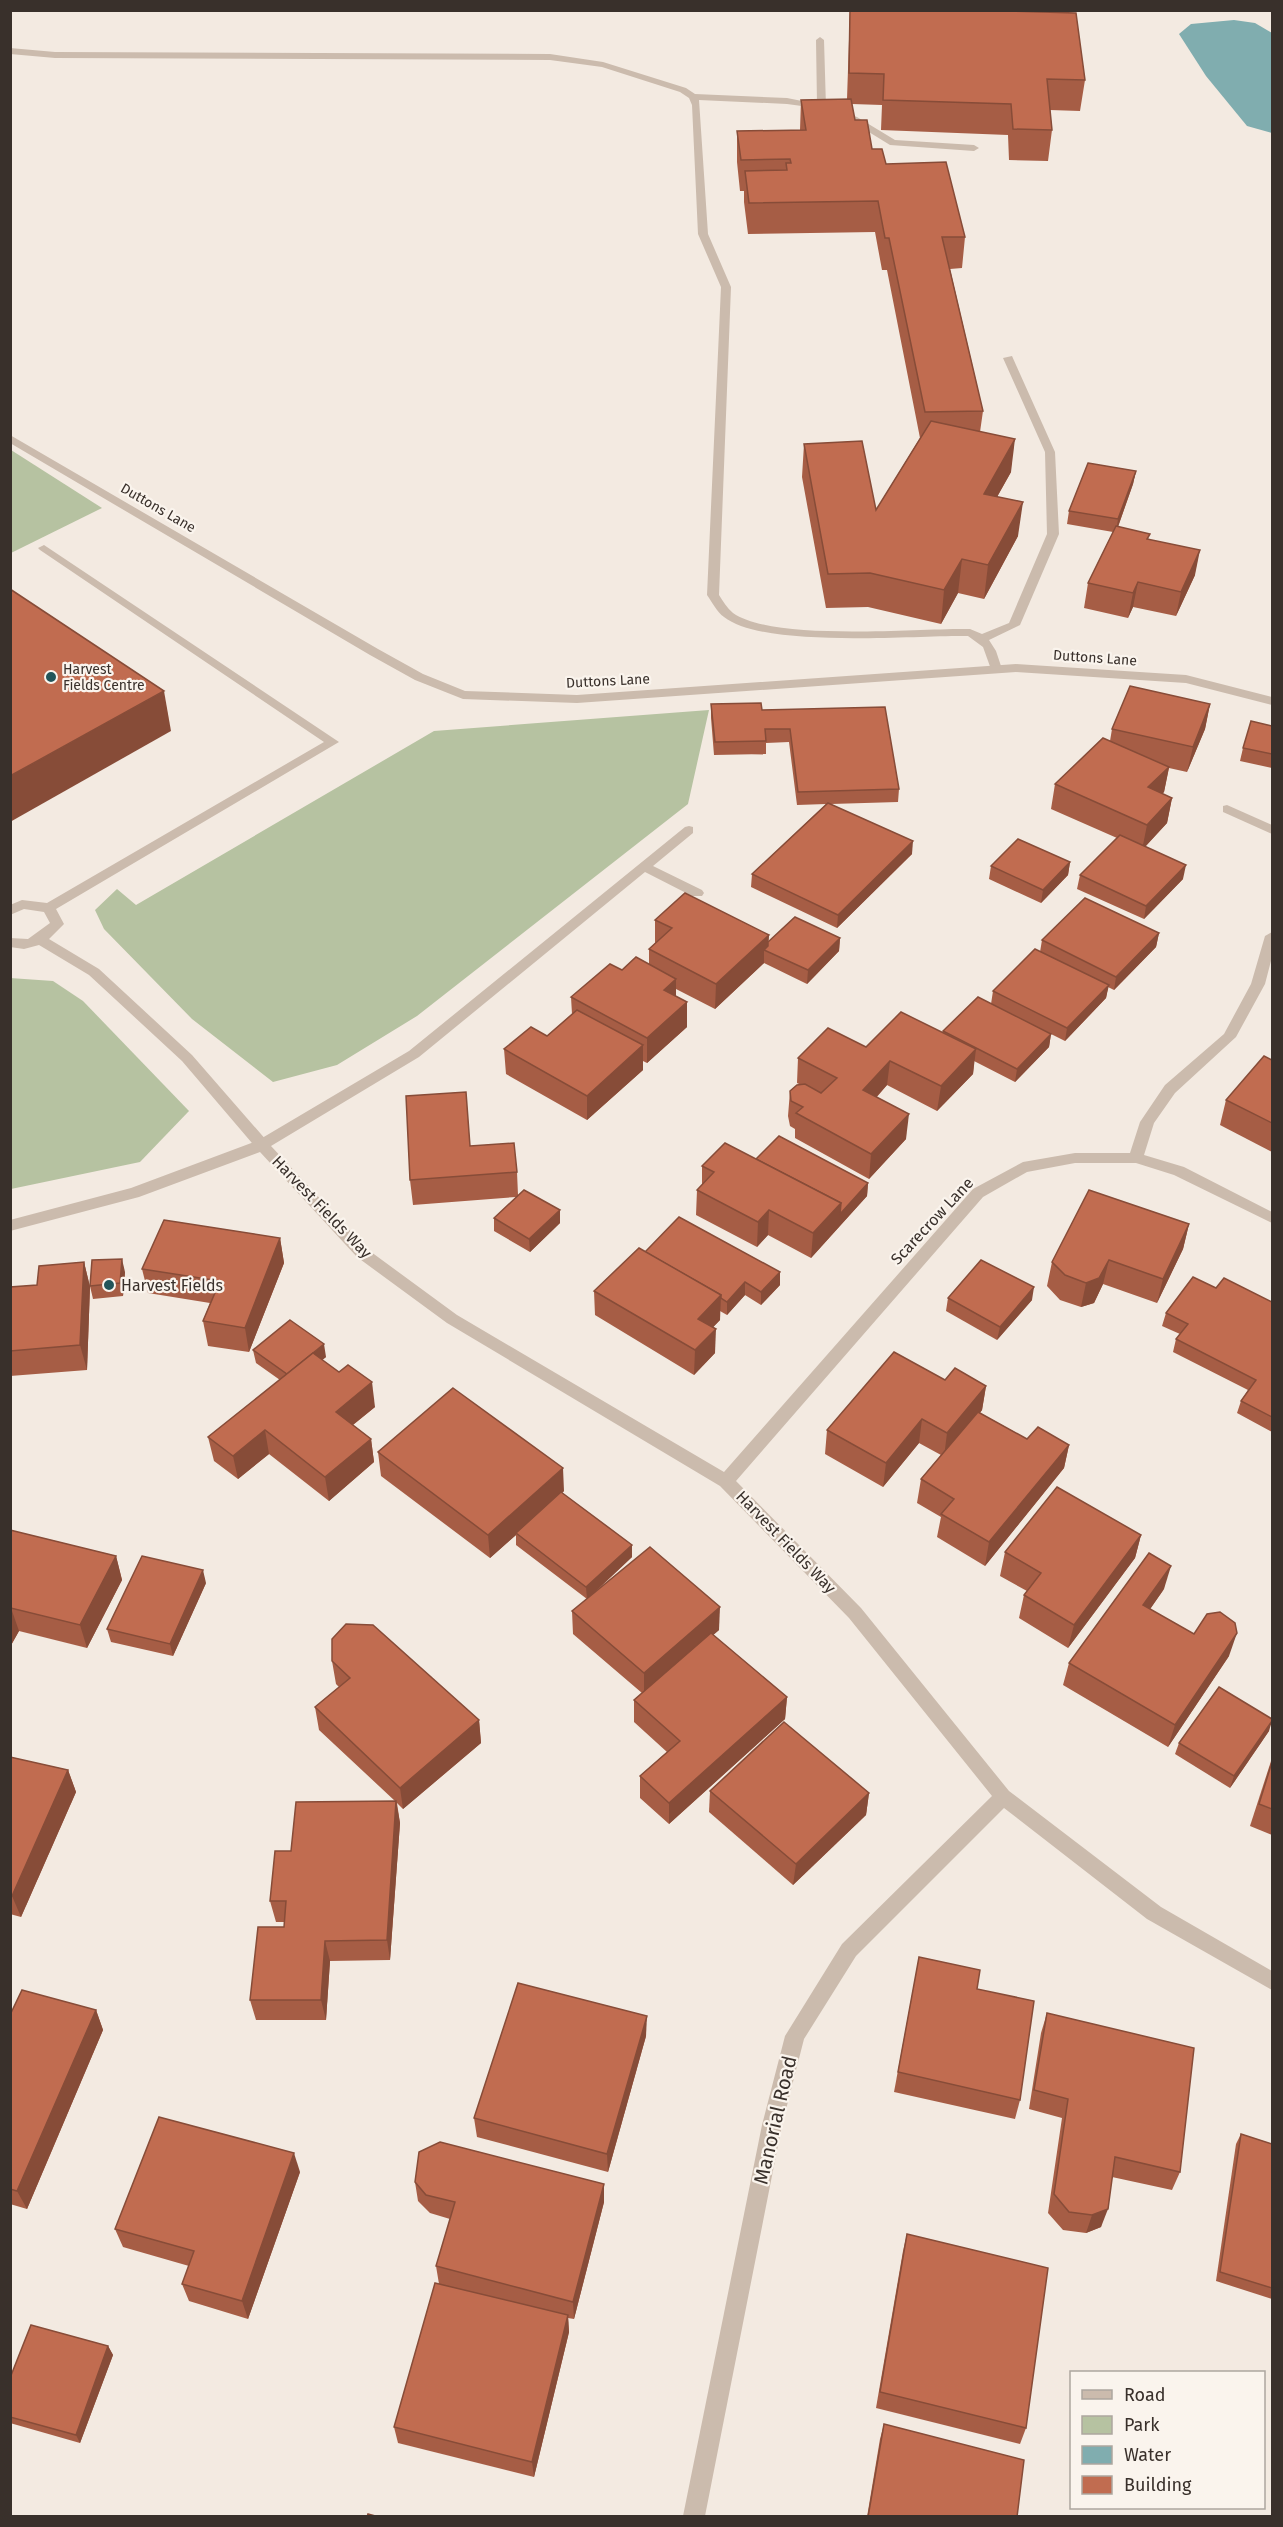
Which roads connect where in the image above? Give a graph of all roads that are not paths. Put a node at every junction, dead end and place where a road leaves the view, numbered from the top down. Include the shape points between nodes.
1 (820, 40) dead end
2 (10, 51) edge
3 (693, 97) junction
4 (822, 108) junction
5 (974, 148) dead end
6 (1008, 358) dead end
7 (10, 438) edge
8 (44, 548) dead end
9 (983, 638) junction
10 (996, 669) junction
11 (1272, 701) edge
12 (1227, 809) dead end
13 (689, 830) dead end
14 (1272, 830) edge
15 (645, 867) junction
16 (697, 893) dead end
17 (49, 908) junction
18 (10, 911) edge
19 (1272, 936) edge
20 (41, 940) junction
21 (10, 942) edge
22 (262, 1145) junction
23 (1136, 1158) junction
24 (1272, 1218) edge
25 (10, 1226) edge
26 (726, 1481) junction
27 (1003, 1797) junction
28 (1272, 1981) edge
29 (694, 2517) edge

1 - 4 street
2 - 3 street via 55,55 550,57 603,64 683,90
3 - 4 street via 787,101
3 - 9 street via 703,234 726,287 713,595 728,616 777,632 944,631
4 - 5 street via 854,119 893,143
6 - 9 street via 1050,452 1053,534 1014,625
7 - 10 street, Duttons Lane via 374,652 419,677 464,695 577,699
8 - 17 street via 333,742
9 - 10 street
10 - 11 street, Duttons Lane via 1186,679
12 - 14 street
13 - 15 street, Harvest Fields Way
15 - 16 street
15 - 22 street, Harvest Fields Way via 414,1054
17 - 18 street via 22,904
17 - 20 street via 57,924
19 - 23 street via 1258,984 1229,1038 1170,1089 1147,1122
20 - 21 street via 20,945
20 - 22 street via 94,972 187,1059
22 - 25 street, Harvest Fields Way via 134,1193
22 - 26 street, Harvest Fields Way via 362,1253 452,1319
23 - 24 street, Scarecrow Lane via 1179,1172
23 - 26 street, Scarecrow Lane via 1075,1158 1023,1167 978,1193
26 - 27 street, Harvest Fields Way via 855,1613
27 - 28 street, Harvest Fields Way via 1154,1913
27 - 29 street, Manorial Road via 849,1950 795,2036 772,2125

